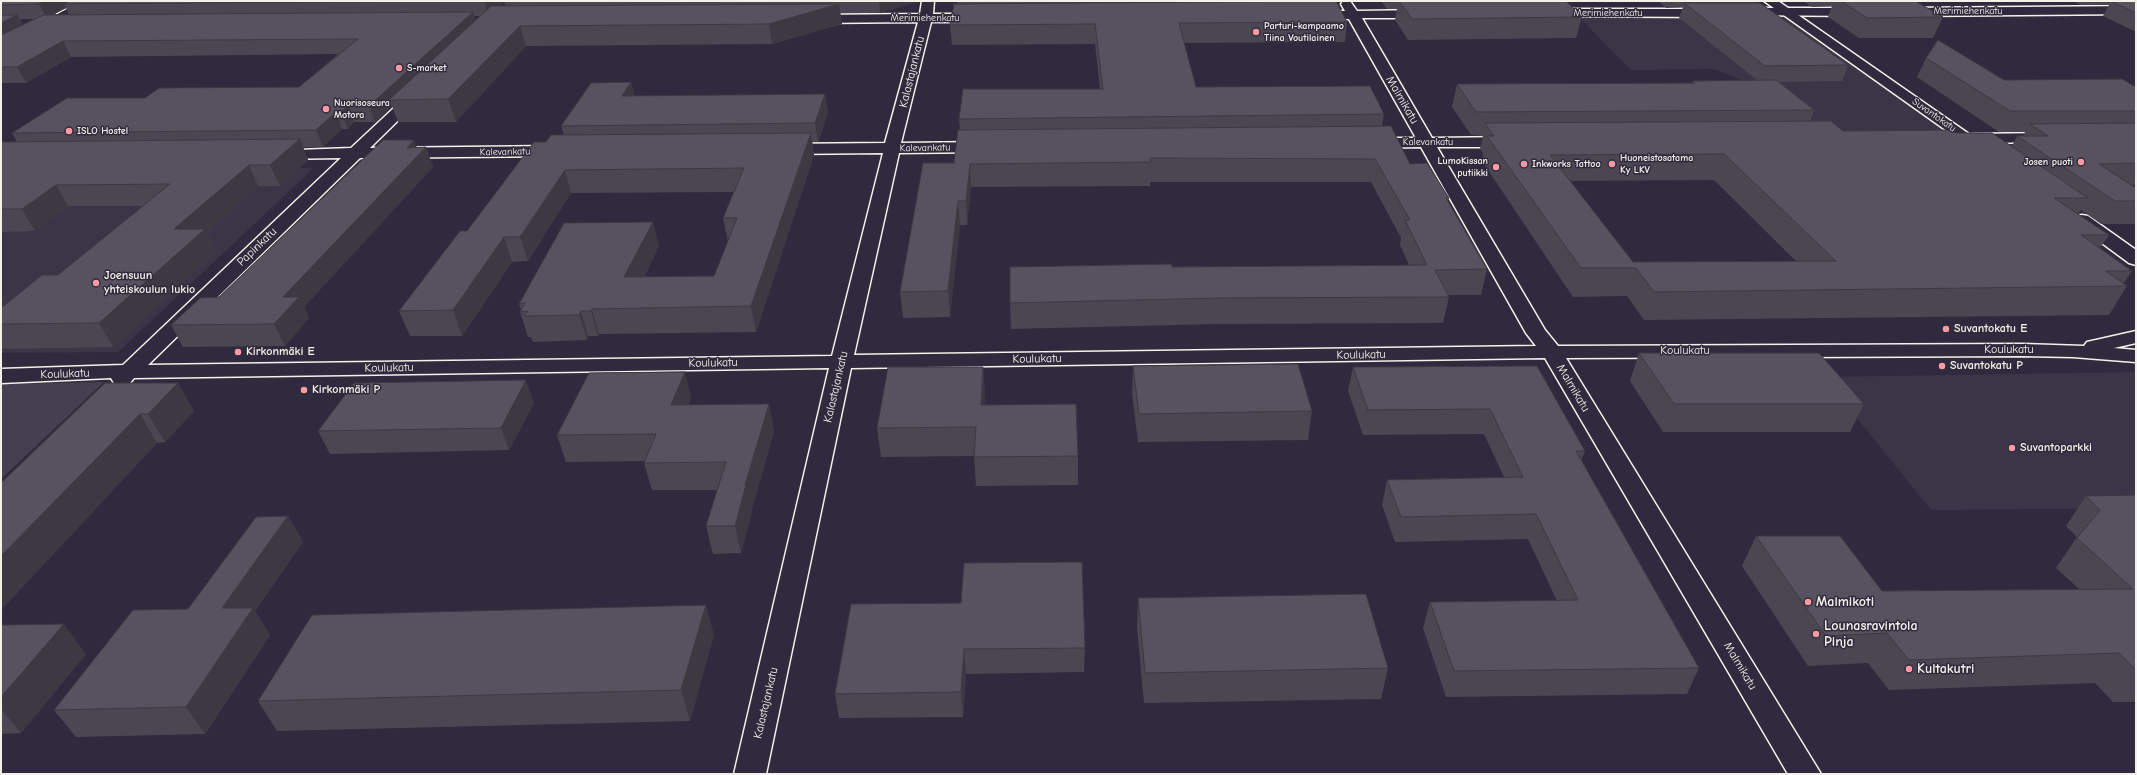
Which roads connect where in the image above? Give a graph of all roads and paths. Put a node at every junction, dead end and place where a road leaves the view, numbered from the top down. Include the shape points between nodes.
1 (92, 1) edge
2 (1770, 1) edge
3 (1350, 8) edge
4 (927, 10) edge
5 (2136, 10) edge
6 (1786, 12) junction
7 (1876, 12) edge
8 (1892, 12) edge
9 (1439, 14) edge
10 (1535, 14) edge
11 (1301, 15) edge
12 (993, 18) edge
13 (797, 19) edge
14 (24, 24) edge
15 (48, 24) junction
16 (75, 24) edge
17 (1, 49) edge
18 (428, 83) edge
19 (2060, 138) edge
20 (1941, 139) edge
21 (1968, 139) junction
22 (1426, 142) junction
23 (1531, 142) edge
24 (1358, 143) edge
25 (999, 147) edge
26 (892, 148) junction
27 (769, 149) edge
28 (570, 151) edge
29 (356, 153) junction
30 (261, 154) edge
31 (1995, 158) edge
32 (2065, 208) edge
33 (2136, 259) edge
34 (2136, 337) edge
35 (2073, 351) junction
36 (1552, 352) junction
37 (2136, 356) edge
38 (842, 362) junction
39 (128, 373) junction
40 (1, 376) edge
41 (107, 392) edge
42 (750, 774) edge
43 (1805, 774) edge

1 - 15 street
2 - 6 street, Suvantokatu
3 - 9 street
3 - 11 street
3 - 22 street, Malmikatu
4 - 12 street, Merimiehenkatu
4 - 13 street, Merimiehenkatu
4 - 26 street, Kalastajankatu
5 - 8 street, Merimiehenkatu
6 - 7 street, Merimiehenkatu
6 - 10 street, Merimiehenkatu
6 - 21 street, Suvantokatu
14 - 15 street
15 - 16 street
15 - 17 street
18 - 29 street, Papinkatu
19 - 21 street
20 - 21 street
21 - 31 street, Suvantokatu
22 - 23 street, Kalevankatu
22 - 24 street, Kalevankatu
22 - 36 street, Malmikatu via 1536,333
25 - 26 street, Kalevankatu
26 - 27 street, Kalevankatu
26 - 38 street, Kalastajankatu
28 - 29 street, Kalevankatu
29 - 30 street, Kalevankatu
29 - 39 street, Papinkatu
32 - 33 street
34 - 35 street, Koulukatu
35 - 36 street, Koulukatu
35 - 37 street, Koulukatu
36 - 38 street, Koulukatu
36 - 43 street, Malmikatu
38 - 39 street, Koulukatu
38 - 42 street, Kalastajankatu
39 - 40 street, Koulukatu
39 - 41 street, Papinkatu

